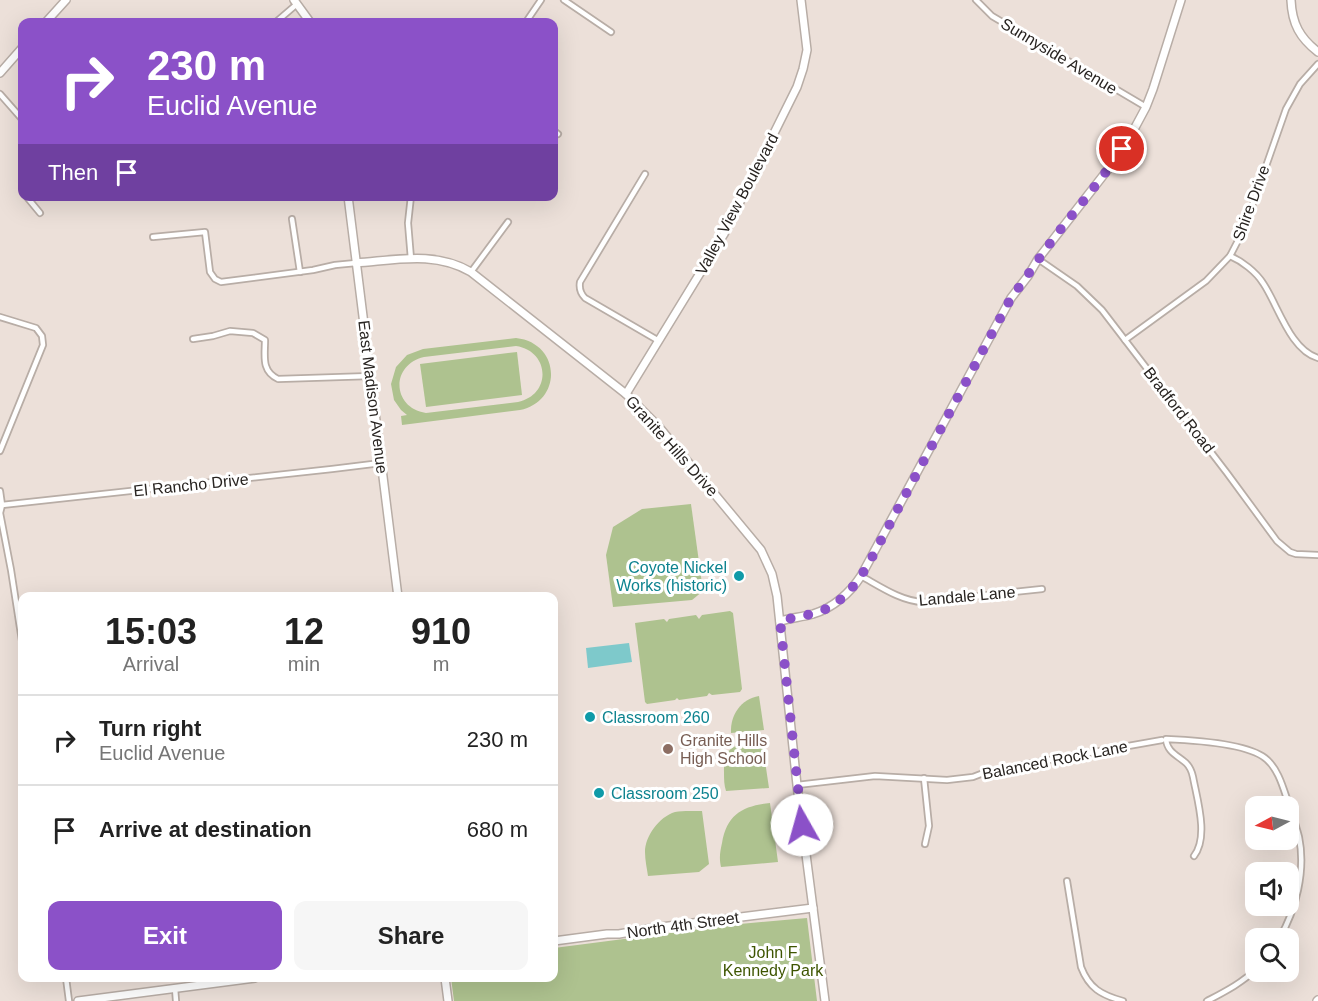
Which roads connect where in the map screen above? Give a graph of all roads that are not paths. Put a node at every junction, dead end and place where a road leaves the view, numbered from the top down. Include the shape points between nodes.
1 (66, 0) edge
2 (541, 0) edge
3 (564, 0) edge
4 (801, 0) edge
5 (976, 0) edge
6 (1181, 0) edge
7 (1291, 0) edge
8 (296, 2) edge
9 (50, 18) edge
10 (280, 18) edge
11 (307, 18) edge
12 (529, 18) edge
13 (611, 32) dead end
14 (1318, 52) edge
15 (18, 53) edge
16 (1318, 64) edge
17 (0, 73) edge
18 (0, 94) edge
19 (1146, 107) junction
20 (18, 114) edge
21 (645, 174) dead end
22 (30, 201) edge
23 (349, 201) edge
24 (410, 201) edge
25 (40, 213) dead end
26 (292, 219) dead end
27 (508, 222) dead end
28 (153, 237) dead end
29 (1230, 256) junction
30 (411, 259) junction
31 (1038, 259) junction
32 (356, 262) junction
33 (300, 272) junction
34 (471, 272) junction
35 (0, 317) edge
36 (193, 339) dead end
37 (1125, 340) junction
38 (658, 341) junction
39 (1318, 358) edge
40 (371, 376) junction
41 (626, 394) junction
42 (0, 451) edge
43 (381, 463) junction
44 (0, 491) edge
45 (2, 505) junction
46 (1318, 555) edge
47 (861, 576) junction
48 (1042, 589) dead end
49 (397, 592) edge
50 (18, 615) edge
51 (780, 621) junction
52 (1164, 739) junction
53 (924, 778) junction
54 (797, 786) junction
55 (925, 844) dead end
56 (1194, 856) dead end
57 (1067, 881) dead end
58 (813, 908) junction
59 (1285, 928) edge
60 (558, 940) edge
61 (1245, 978) edge
62 (67, 982) edge
63 (196, 982) edge
64 (446, 982) edge
65 (175, 988) junction
66 (69, 1001) edge
67 (78, 1001) edge
68 (176, 1001) edge
69 (448, 1001) edge
70 (825, 1001) edge
71 (1123, 1001) edge
72 (1207, 1001) edge

1 - 9 street
2 - 12 street
3 - 13 street
4 - 38 street, Valley View Boulevard via 807,50 797,87 724,234
5 - 19 street, Sunnyside Avenue via 992,16
6 - 19 street
7 - 14 street via 1295,26
8 - 10 street
8 - 11 street
15 - 17 street
16 - 29 street, Shire Drive via 1300,84 1286,109 1244,229
18 - 20 street
19 - 31 street via 1109,168
21 - 38 street via 579,287 585,298
22 - 25 street
23 - 32 street, East Madison Avenue
24 - 30 street
26 - 33 street
27 - 34 street
28 - 33 street, Granite Hills Drive via 205,232 210,272 222,282
29 - 37 street, Shire Drive via 1206,281
29 - 39 street via 1263,282 1294,338 1302,349
30 - 32 street, Granite Hills Drive
30 - 34 street, Granite Hills Drive via 446,261
31 - 37 street, Bradford Road via 1077,286
31 - 47 street via 1011,298
32 - 33 street, Granite Hills Drive
32 - 40 street, East Madison Avenue
34 - 41 street, Granite Hills Drive
35 - 42 street via 36,328 42,336 42,345
36 - 40 street via 230,331 254,333 265,340 265,367 278,379
37 - 46 street, Bradford Road via 1277,541 1290,552
38 - 41 street, Valley View Boulevard
40 - 43 street, East Madison Avenue
41 - 51 street, Granite Hills Drive via 659,427 761,550 772,574
43 - 45 street, El Rancho Drive
43 - 49 street, East Madison Avenue
44 - 45 street
45 - 50 street via 0,513
47 - 48 street, Landale Lane via 913,602
47 - 51 street via 847,594 828,608
51 - 54 street, Granite Hills Drive
52 - 53 street, Balanced Rock Lane via 973,777
52 - 56 street via 1194,777 1201,829 1200,846
52 - 59 street, Balanced Rock Lane via 1246,749 1264,758 1274,769 1299,838 1301,857 1295,903
53 - 54 street, Balanced Rock Lane via 875,776
53 - 55 street via 929,826
54 - 58 street, Granite Hills Drive
57 - 71 street via 1085,978 1093,988
58 - 60 street, North 4th Street
58 - 70 street, Granite Hills Drive
61 - 72 street
62 - 66 street
63 - 65 street
64 - 69 street
65 - 67 street
65 - 68 street

